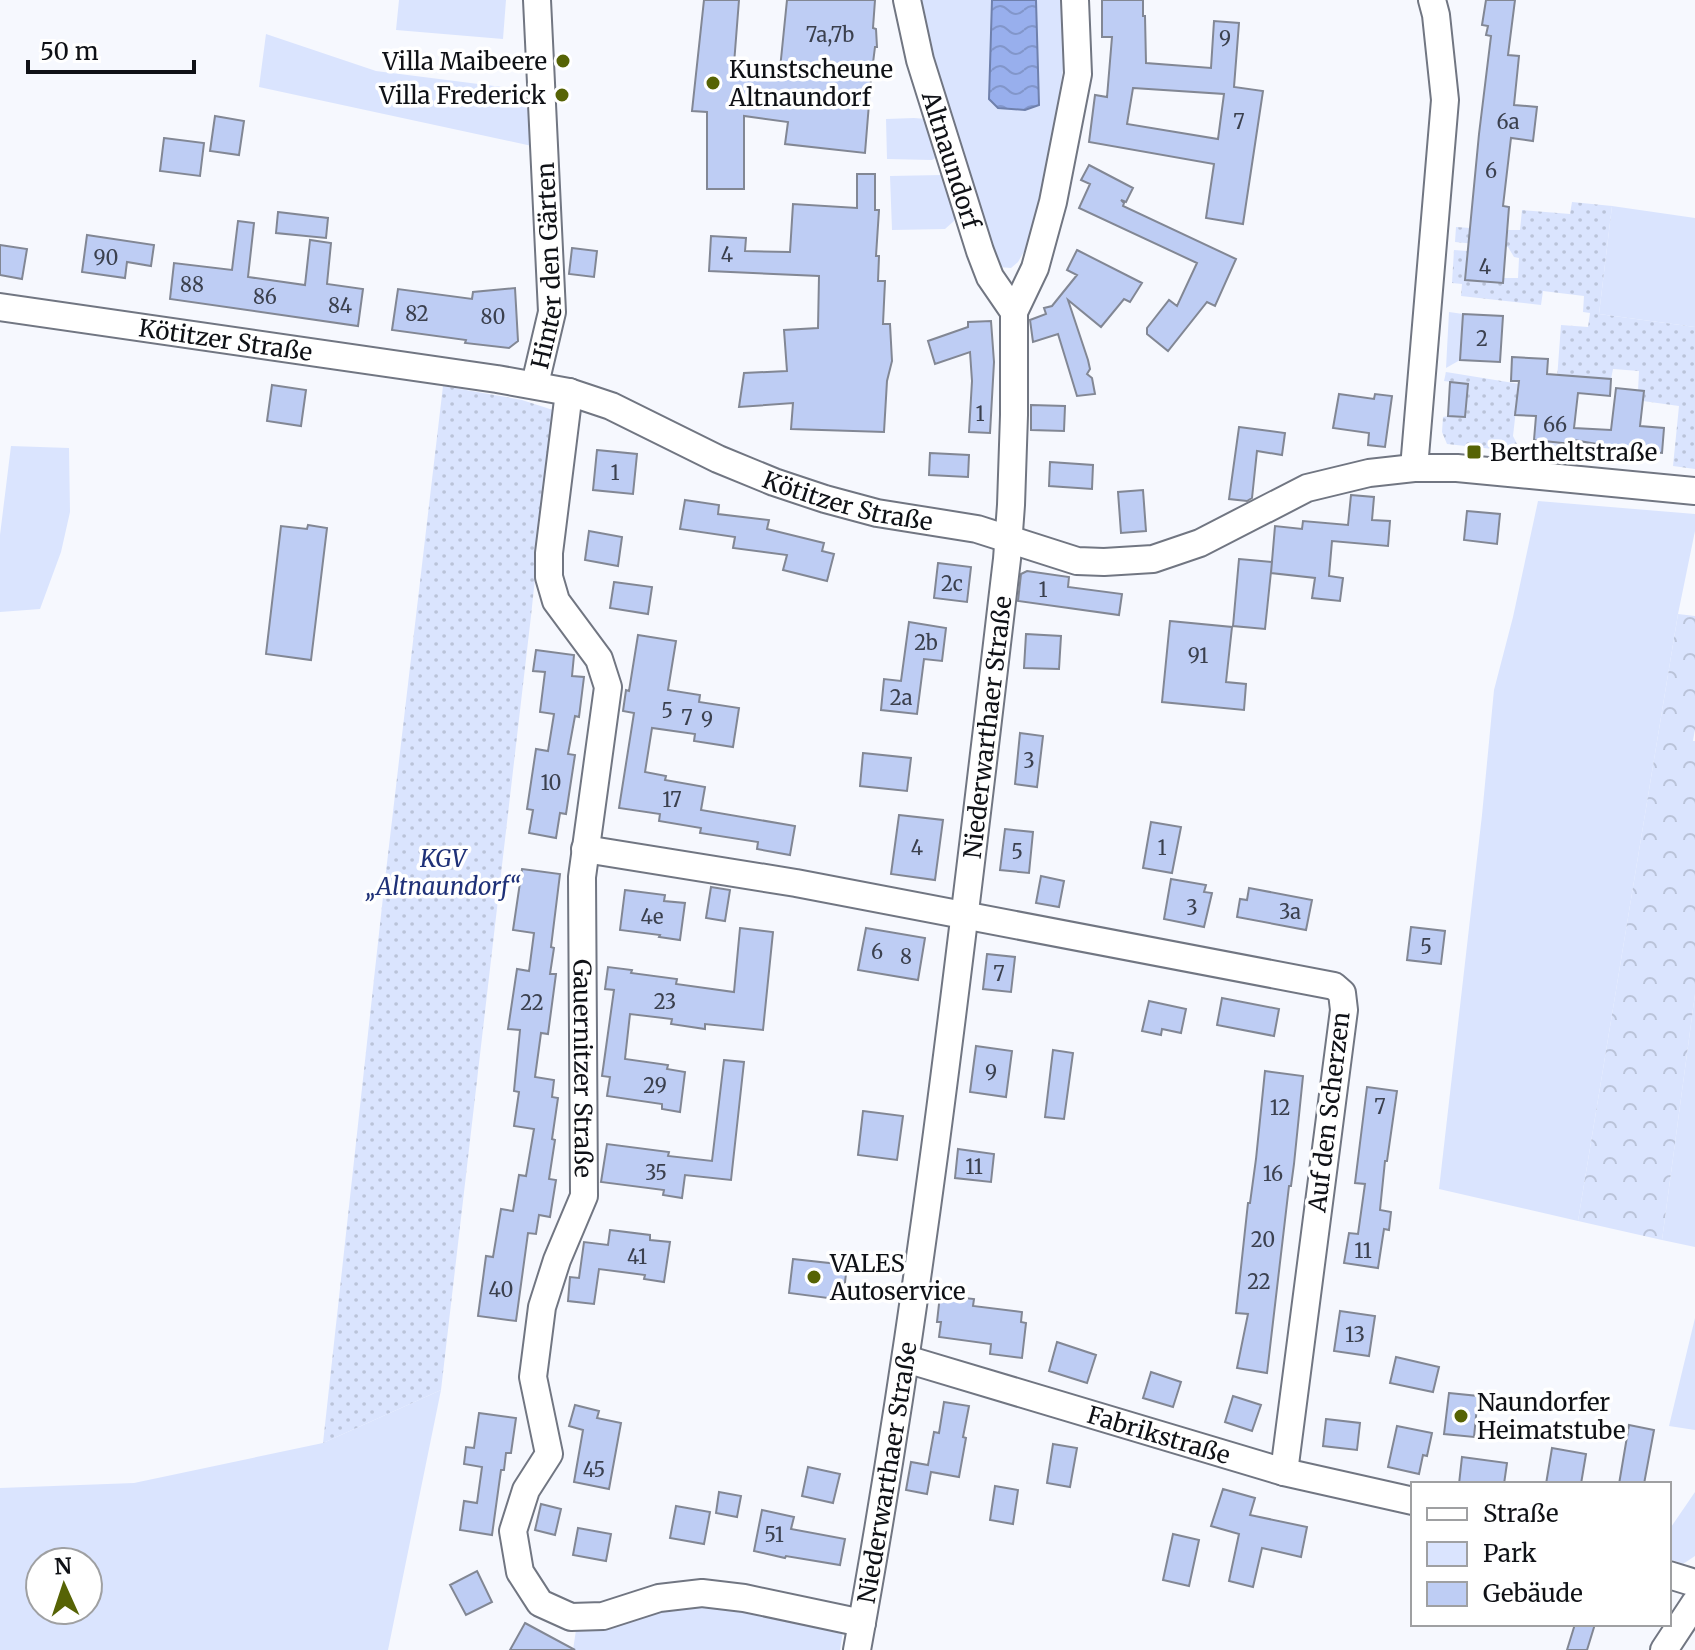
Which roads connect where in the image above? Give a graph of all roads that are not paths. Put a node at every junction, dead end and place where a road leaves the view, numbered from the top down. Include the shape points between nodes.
1 (537, 0) edge
2 (907, 0) edge
3 (1075, 0) edge
4 (1432, 0) edge
5 (0, 307) edge
6 (1014, 312) junction
7 (535, 384) junction
8 (569, 392) junction
9 (1414, 468) junction
10 (1695, 491) edge
11 (1008, 539) junction
12 (585, 849) junction
13 (965, 915) junction
14 (906, 1359) junction
15 (1284, 1472) junction
16 (1411, 1501) edge
17 (1671, 1576) edge
18 (1695, 1583) edge
19 (1695, 1603) edge
20 (862, 1623) junction
21 (857, 1650) edge
22 (1664, 1650) edge

1 - 7 street, Hinter den Gärten via 552,312
2 - 6 street, Altnaundorf via 920,60 980,251
3 - 6 street via 1078,74 1053,202 1035,268
4 - 9 street via 1445,100
5 - 7 street, Kötitzer Straße
6 - 11 street
7 - 8 street, Kötitzer Straße
8 - 11 street, Kötitzer Straße via 639,418 774,482 877,513
8 - 12 street, Gauernitzer Straße via 549,577 556,601 599,659 608,687
9 - 10 street, Kötitzer Straße
9 - 11 street, Kötitzer Straße via 1307,488 1200,543 1153,559 1077,561
11 - 13 street, Niederwarthaer Straße
12 - 13 street
12 - 20 street, Gauernitzer Straße via 584,1196 542,1307 533,1377 549,1454 526,1490 513,1531 520,1572 540,1603 571,1617 603,1616 659,1598 702,1593
13 - 14 street, Niederwarthaer Straße
13 - 15 street, Auf den Scherzen via 1334,986 1342,993 1344,1010
14 - 15 street, Fabrikstraße
14 - 20 street, Niederwarthaer Straße
15 - 16 street, Fabrikstraße
17 - 18 street
19 - 22 street
20 - 21 street, Niederwarthaer Straße

